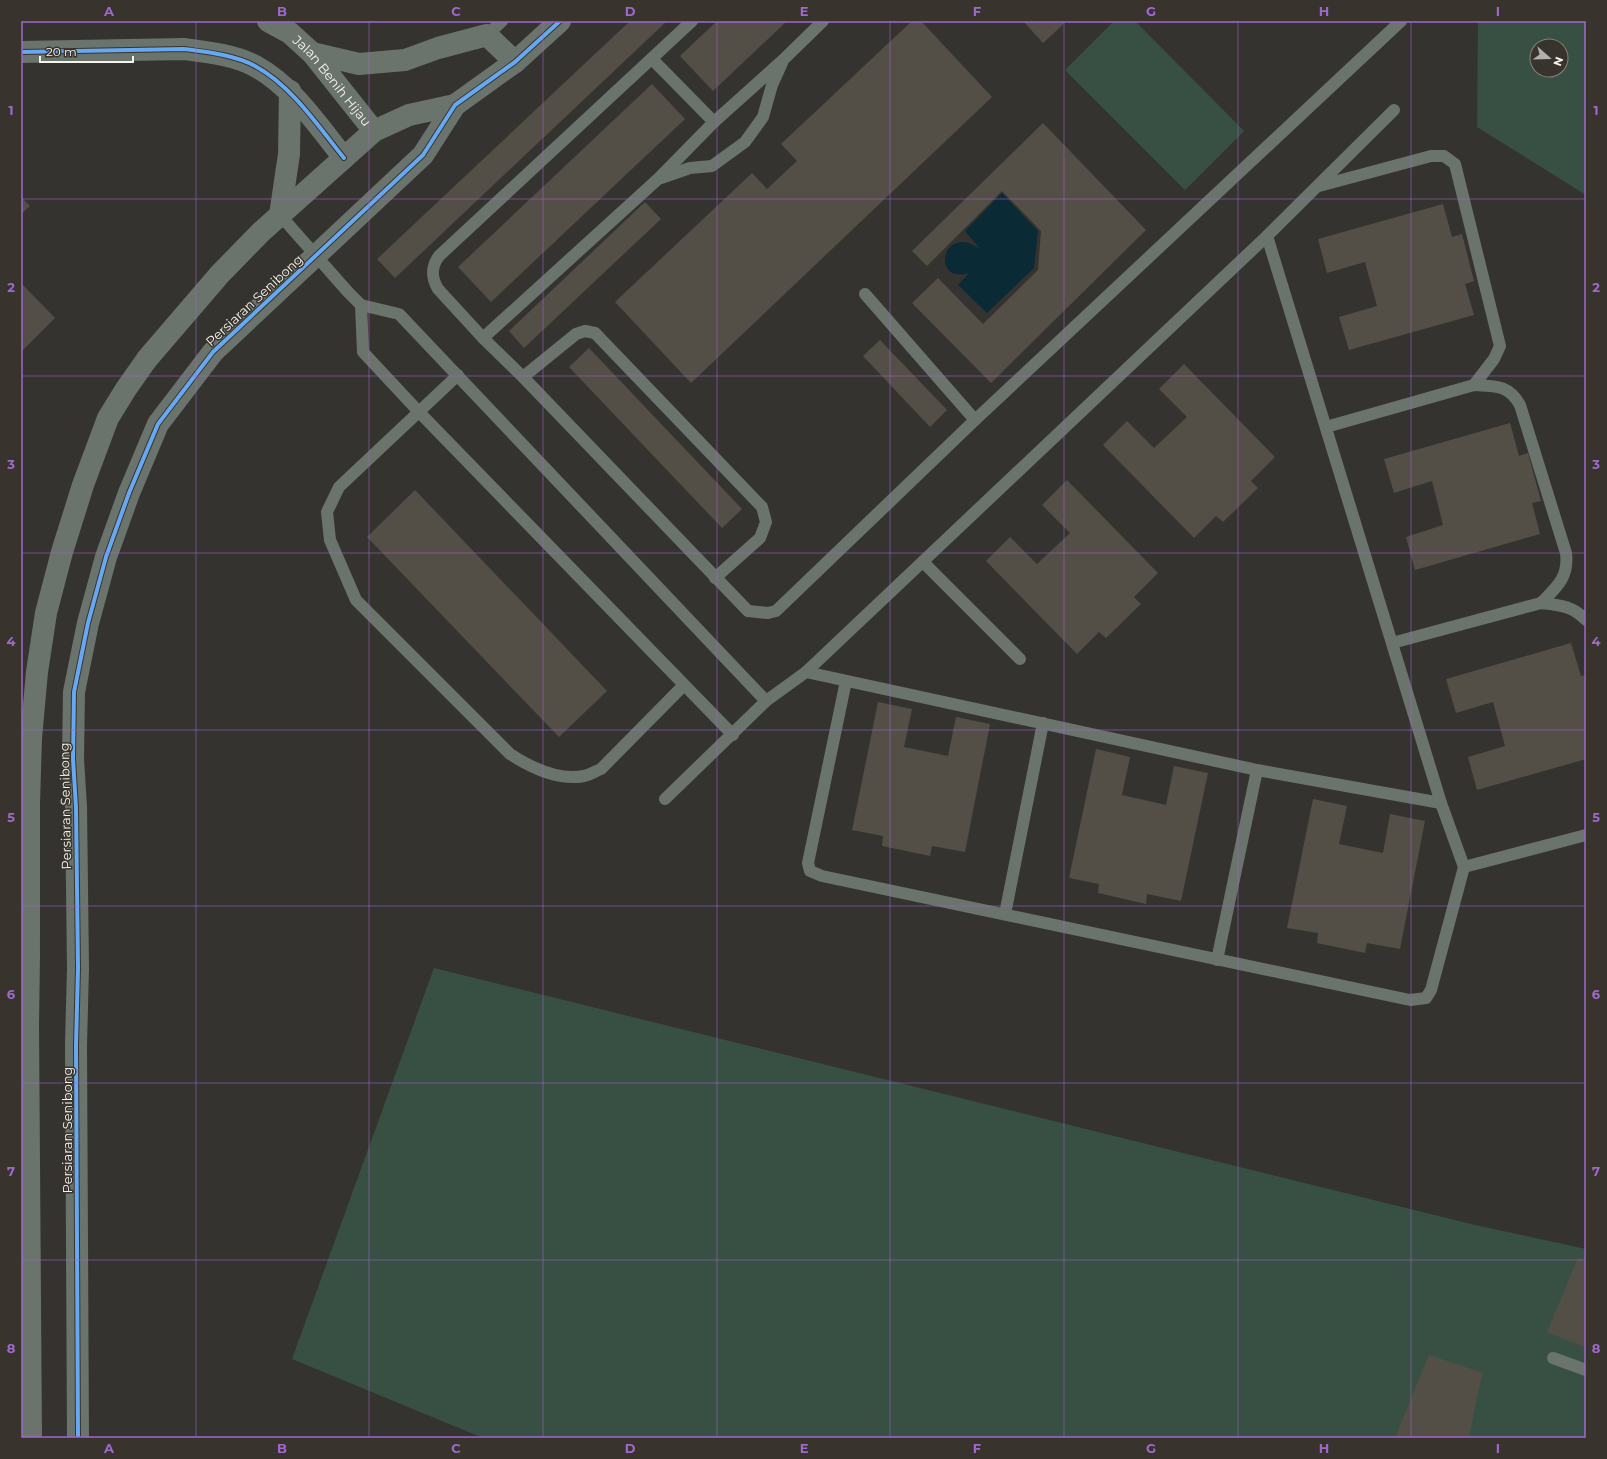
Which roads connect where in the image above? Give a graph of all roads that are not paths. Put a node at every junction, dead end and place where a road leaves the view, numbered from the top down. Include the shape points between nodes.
1 (268, 21) edge
2 (560, 21) edge
3 (692, 21) edge
4 (823, 21) edge
5 (1401, 21) edge
6 (494, 28) edge
7 (21, 52) edge
8 (312, 53) junction
9 (652, 58) junction
10 (783, 60) junction
11 (515, 62) junction
12 (290, 91) junction
13 (455, 105) junction
14 (1394, 110) dead end
15 (714, 122) junction
16 (374, 131) junction
17 (344, 158) junction
18 (658, 179) junction
19 (1318, 186) junction
20 (280, 215) junction
21 (1268, 236) junction
22 (316, 256) junction
23 (865, 294) dead end
24 (361, 305) junction
25 (483, 338) junction
26 (458, 376) junction
27 (523, 377) junction
28 (1474, 385) junction
29 (419, 412) junction
30 (975, 420) junction
31 (1326, 427) junction
32 (923, 562) junction
33 (715, 578) junction
34 (1542, 603) junction
35 (1586, 620) edge
36 (1392, 644) junction
37 (1020, 659) dead end
38 (806, 672) junction
39 (846, 681) junction
40 (684, 685) junction
41 (766, 701) junction
42 (1043, 723) junction
43 (733, 734) junction
44 (1257, 770) junction
45 (26, 789) edge
46 (665, 799) dead end
47 (1441, 803) junction
48 (1586, 835) edge
49 (1464, 867) junction
50 (1005, 914) junction
51 (1217, 960) junction
52 (1554, 1358) dead end
53 (1586, 1370) edge
54 (31, 1438) edge
55 (78, 1438) edge

1 - 8 street, Jalan Benih Hijau via 290,33
2 - 11 street, Persiaran Senibong
3 - 9 lane
4 - 10 lane
5 - 30 lane
6 - 8 street via 405,60 359,64
6 - 11 street
7 - 12 street via 184,49 209,52 255,66
8 - 16 street, Jalan Benih Hijau
9 - 15 lane
9 - 25 lane via 434,263 433,281 438,289
10 - 15 lane
10 - 18 lane via 772,85 763,117 745,142 712,166 690,168
11 - 13 street, Persiaran Senibong
12 - 17 street
12 - 20 street via 289,154
13 - 16 street, Persiaran Senibong via 409,116
13 - 22 street, Persiaran Senibong via 423,155
14 - 19 lane
15 - 18 lane
16 - 17 street, Persiaran Senibong
17 - 20 street, Persiaran Senibong
18 - 25 lane
19 - 21 lane
19 - 28 lane via 1431,156 1444,156 1455,164 1500,346 1494,359
20 - 22 lane
20 - 45 street, Persiaran Senibong via 220,274 147,359 108,418 80,493 46,612 37,672
21 - 31 lane
21 - 32 lane
22 - 24 lane
22 - 55 street, Persiaran Senibong via 213,352 158,424 106,557 88,623 74,692 78,968
23 - 30 lane
24 - 26 lane via 399,314
24 - 29 lane via 363,352
25 - 27 lane
26 - 29 lane
26 - 41 lane
27 - 33 lane
27 - 33 lane via 576,334 585,331 595,334 762,507 766,522 760,538
28 - 31 lane
28 - 34 lane via 1499,386 1509,391 1520,405 1567,562 1562,581
29 - 40 lane
29 - 40 lane via 339,487 327,512 330,540 356,600 510,754 527,765 547,772 567,777 585,776 602,768
30 - 33 lane via 776,611 748,611
31 - 36 lane
32 - 37 lane
32 - 38 lane
34 - 35 lane via 1578,611
34 - 36 lane
36 - 47 lane
38 - 39 lane
38 - 41 lane
39 - 42 lane
39 - 50 lane via 808,863 810,871 822,876
40 - 43 lane
41 - 43 lane
42 - 44 lane
42 - 50 lane
43 - 46 lane
44 - 47 lane
44 - 51 lane
45 - 54 street, Persiaran Senibong
47 - 49 lane
48 - 49 lane
49 - 51 lane via 1431,990 1426,998 1410,1000
50 - 51 lane
52 - 53 lane

